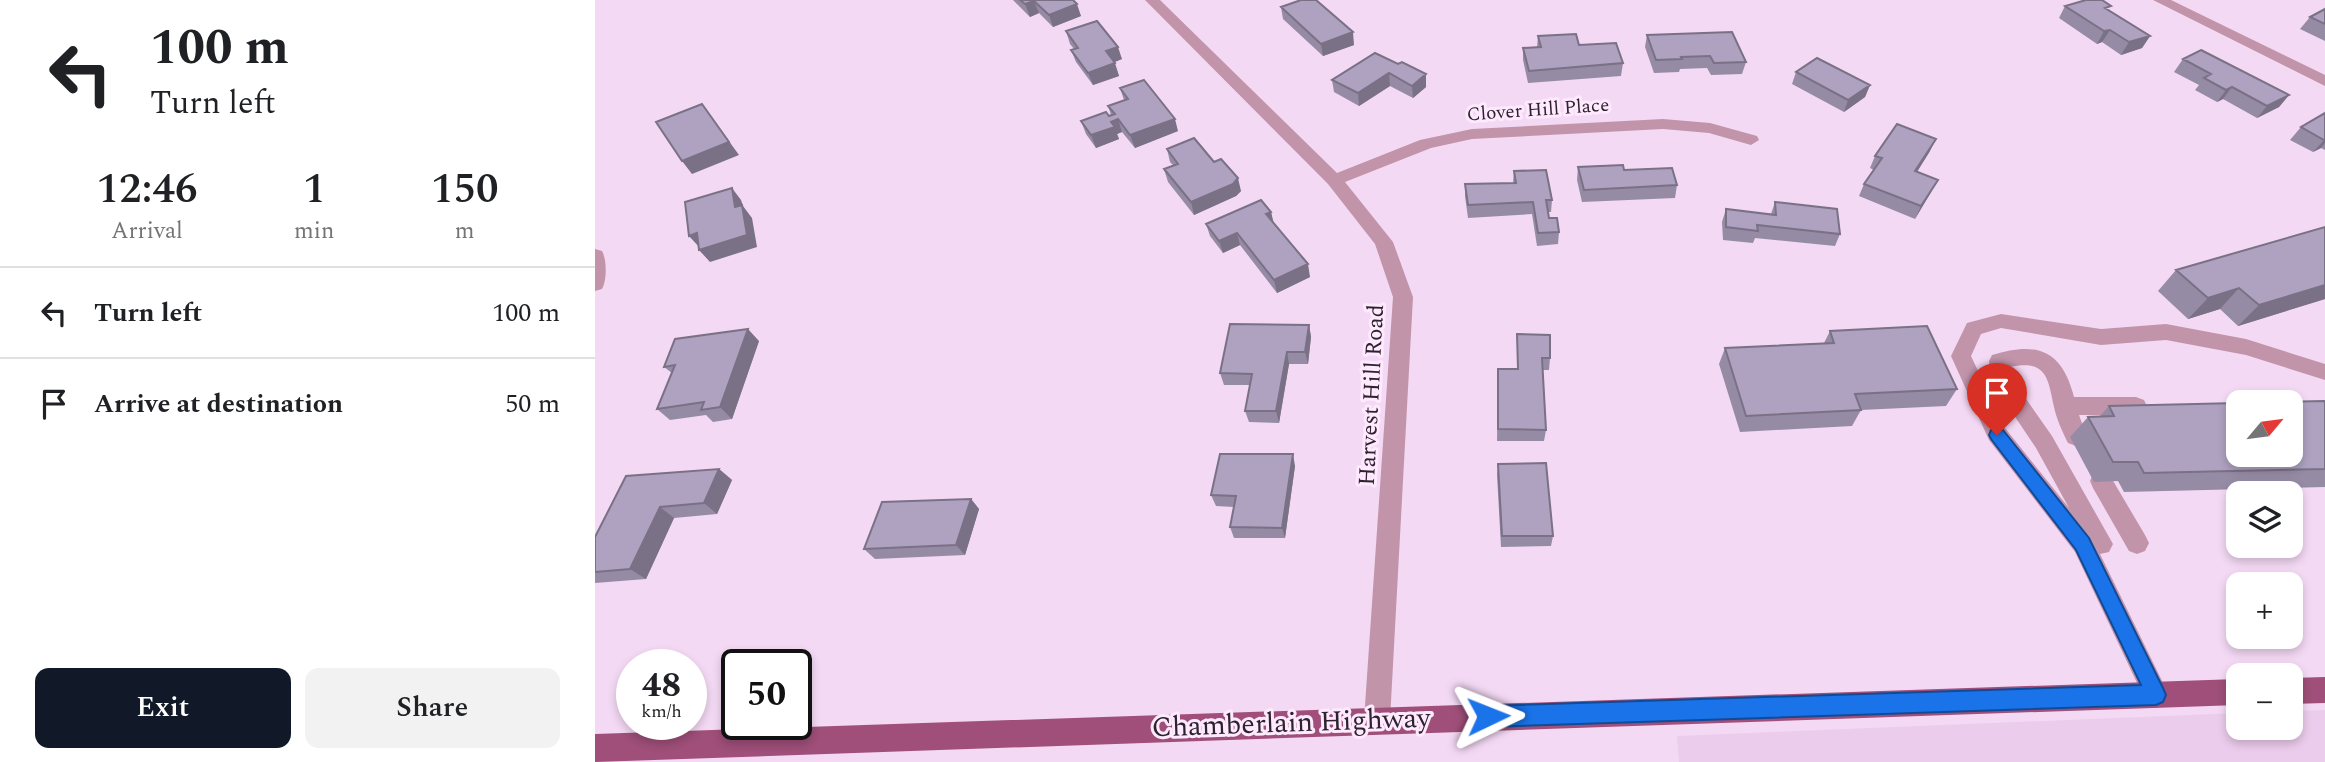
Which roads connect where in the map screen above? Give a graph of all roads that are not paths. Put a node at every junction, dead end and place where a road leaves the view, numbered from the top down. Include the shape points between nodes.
1 (1152, 0) edge
2 (2160, 0) edge
3 (2325, 81) edge
4 (1751, 140) dead end
5 (1334, 180) junction
6 (595, 256) edge
7 (595, 284) edge
8 (2325, 372) edge
9 (2064, 406) junction
10 (2154, 406) edge
11 (2036, 431) junction
12 (1997, 435) junction
13 (2076, 437) dead end
14 (2101, 481) dead end
15 (2137, 543) dead end
16 (2101, 544) dead end
17 (2325, 690) edge
18 (2303, 691) edge
19 (2226, 692) edge
20 (2156, 695) junction
21 (1377, 720) junction
22 (595, 748) edge

1 - 5 street, Harvest Hill Road
2 - 3 street
4 - 5 street, Clover Hill Place via 1710,128 1663,124 1472,134 1426,144
5 - 21 street, Harvest Hill Road via 1384,242 1403,297
6 - 7 street
8 - 12 street via 2246,347 2166,332 2101,337 2001,321 1974,328 1961,356
9 - 10 street
9 - 11 street via 2066,396 2057,374 2045,361 2020,355 1999,361 2001,381
9 - 13 street
11 - 12 street
11 - 16 street
12 - 20 street via 2083,544
14 - 15 street
17 - 18 main road
19 - 20 main road, Chamberlain Highway
20 - 21 main road, Chamberlain Highway
21 - 22 main road, Chamberlain Highway

